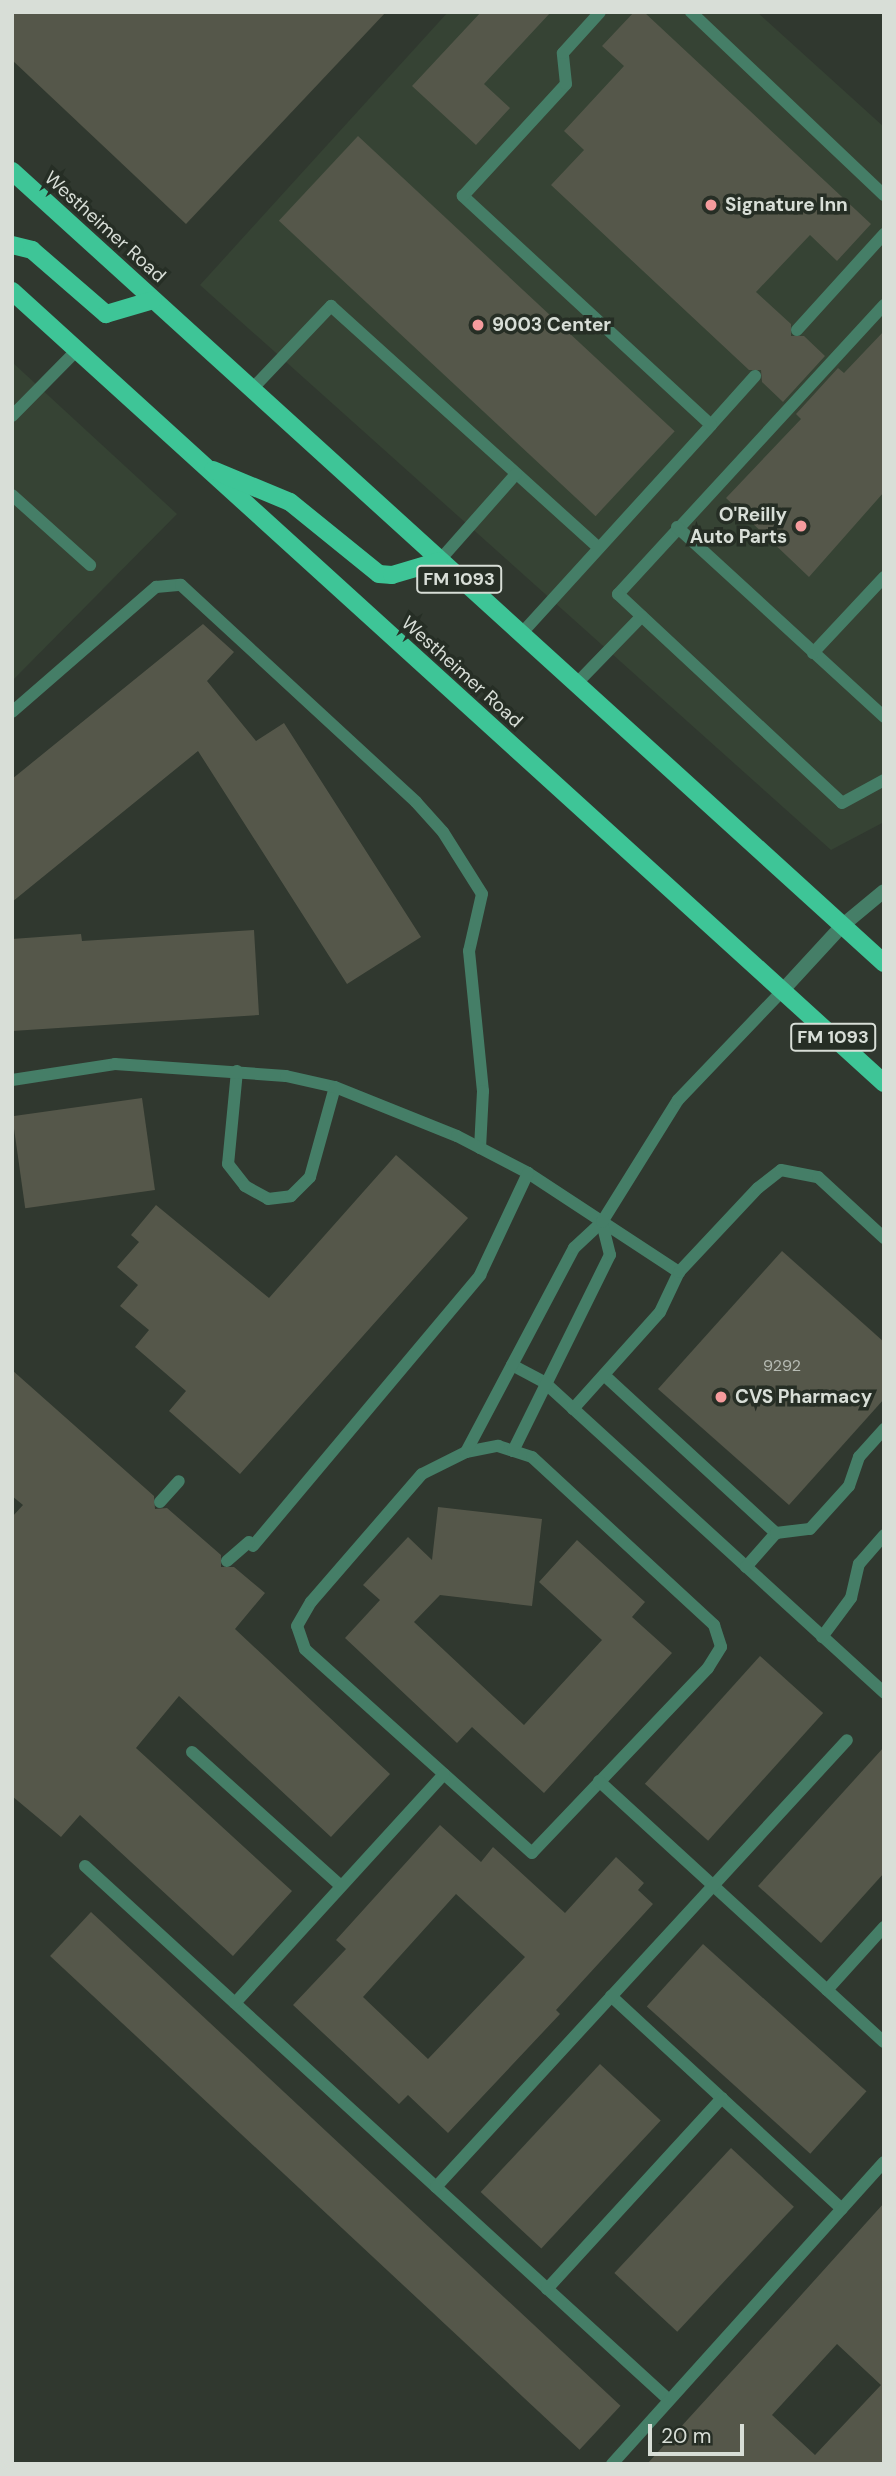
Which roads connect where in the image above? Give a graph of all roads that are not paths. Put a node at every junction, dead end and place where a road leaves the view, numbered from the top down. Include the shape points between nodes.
1 (600, 12) edge
2 (691, 12) edge
3 (12, 171) edge
4 (884, 195) edge
5 (884, 234) edge
6 (12, 245) edge
7 (12, 291) edge
8 (153, 300) junction
9 (884, 305) edge
10 (797, 330) dead end
11 (77, 350) junction
12 (755, 376) dead end
13 (252, 389) junction
14 (12, 416) edge
15 (712, 425) junction
16 (203, 466) junction
17 (516, 474) junction
18 (12, 495) edge
19 (677, 527) junction
20 (599, 548) junction
21 (439, 561) junction
22 (90, 565) dead end
23 (882, 583) edge
24 (642, 616) junction
25 (521, 634) junction
26 (813, 653) junction
27 (577, 683) junction
28 (12, 712) edge
29 (884, 717) edge
30 (884, 780) edge
31 (884, 891) edge
32 (843, 926) junction
33 (884, 962) edge
34 (782, 991) junction
35 (237, 1071) junction
36 (12, 1080) edge
37 (884, 1083) edge
38 (335, 1087) junction
39 (480, 1149) junction
40 (527, 1173) junction
41 (602, 1222) junction
42 (884, 1238) edge
43 (679, 1272) junction
44 (512, 1365) junction
45 (604, 1375) junction
46 (544, 1382) junction
47 (573, 1409) junction
48 (884, 1429) edge
49 (513, 1451) junction
50 (466, 1452) junction
51 (179, 1481) dead end
52 (160, 1502) dead end
53 (776, 1533) junction
54 (884, 1535) edge
55 (227, 1561) dead end
56 (746, 1567) junction
57 (822, 1637) junction
58 (884, 1693) edge
59 (847, 1740) dead end
60 (192, 1752) dead end
61 (444, 1774) junction
62 (599, 1781) junction
63 (85, 1866) dead end
64 (341, 1886) junction
65 (713, 1886) junction
66 (884, 1927) edge
67 (827, 1990) junction
68 (611, 1996) junction
69 (235, 2003) junction
70 (884, 2042) edge
71 (722, 2098) junction
72 (884, 2162) edge
73 (436, 2187) junction
74 (842, 2209) junction
75 (547, 2289) junction
76 (669, 2400) junction
77 (612, 2464) edge

1 - 15 lane via 563,53 566,84 463,195
2 - 4 lane
3 - 8 main road, Westheimer Road / FM 1093
5 - 10 lane
6 - 8 main road via 32,250 106,314
7 - 11 main road, Westheimer Road / FM 1093
8 - 13 main road, Westheimer Road / FM 1093
9 - 19 lane
11 - 14 lane
11 - 16 main road, Westheimer Road / FM 1093
12 - 15 lane
13 - 17 lane via 331,306
13 - 21 main road, Westheimer Road / FM 1093
15 - 20 lane
16 - 21 main road via 290,502 379,573 392,575
16 - 34 main road, Westheimer Road / FM 1093
17 - 20 lane
17 - 21 lane
18 - 22 lane
19 - 24 lane via 618,594
19 - 26 lane
20 - 25 lane
21 - 25 main road, Westheimer Road / FM 1093
23 - 26 lane
24 - 27 lane
24 - 30 lane via 842,803
25 - 27 main road, Westheimer Road / FM 1093
26 - 29 lane
27 - 32 main road, Westheimer Road / FM 1093
28 - 39 lane via 156,587 181,585 416,802 443,832 482,894 469,951 483,1091
31 - 32 street
32 - 33 main road, Westheimer Road / FM 1093
32 - 34 street
34 - 37 main road, Westheimer Road / FM 1093
34 - 41 lane via 678,1100
35 - 36 lane via 115,1065
35 - 38 lane
35 - 38 lane via 228,1164 245,1186 268,1199 291,1196 310,1177
38 - 39 lane
39 - 40 lane
40 - 41 lane
40 - 55 lane via 480,1275 251,1544
41 - 43 lane
41 - 44 lane via 574,1248
41 - 46 lane via 610,1255
42 - 43 lane via 818,1177 781,1170 758,1188
43 - 45 lane via 660,1312
44 - 46 lane
44 - 50 lane
45 - 47 lane
45 - 53 lane
46 - 47 lane
46 - 49 lane
47 - 56 lane
48 - 53 lane via 859,1457 849,1486 810,1529
49 - 50 lane via 498,1446
49 - 62 lane via 532,1457 714,1625 721,1647 708,1668
50 - 61 lane via 422,1474 312,1602 297,1626 305,1649
51 - 52 lane
53 - 56 lane
54 - 57 lane via 859,1564 851,1598
56 - 57 lane
57 - 58 lane
59 - 65 lane
60 - 64 lane
61 - 62 lane via 532,1853
61 - 64 lane
62 - 65 lane
63 - 69 lane
64 - 69 lane
65 - 67 lane
65 - 68 lane
66 - 67 lane
67 - 70 lane
68 - 71 lane
68 - 73 lane
69 - 73 lane
71 - 74 lane
71 - 75 lane
72 - 74 lane
73 - 75 lane
74 - 76 lane
75 - 76 lane
76 - 77 lane

